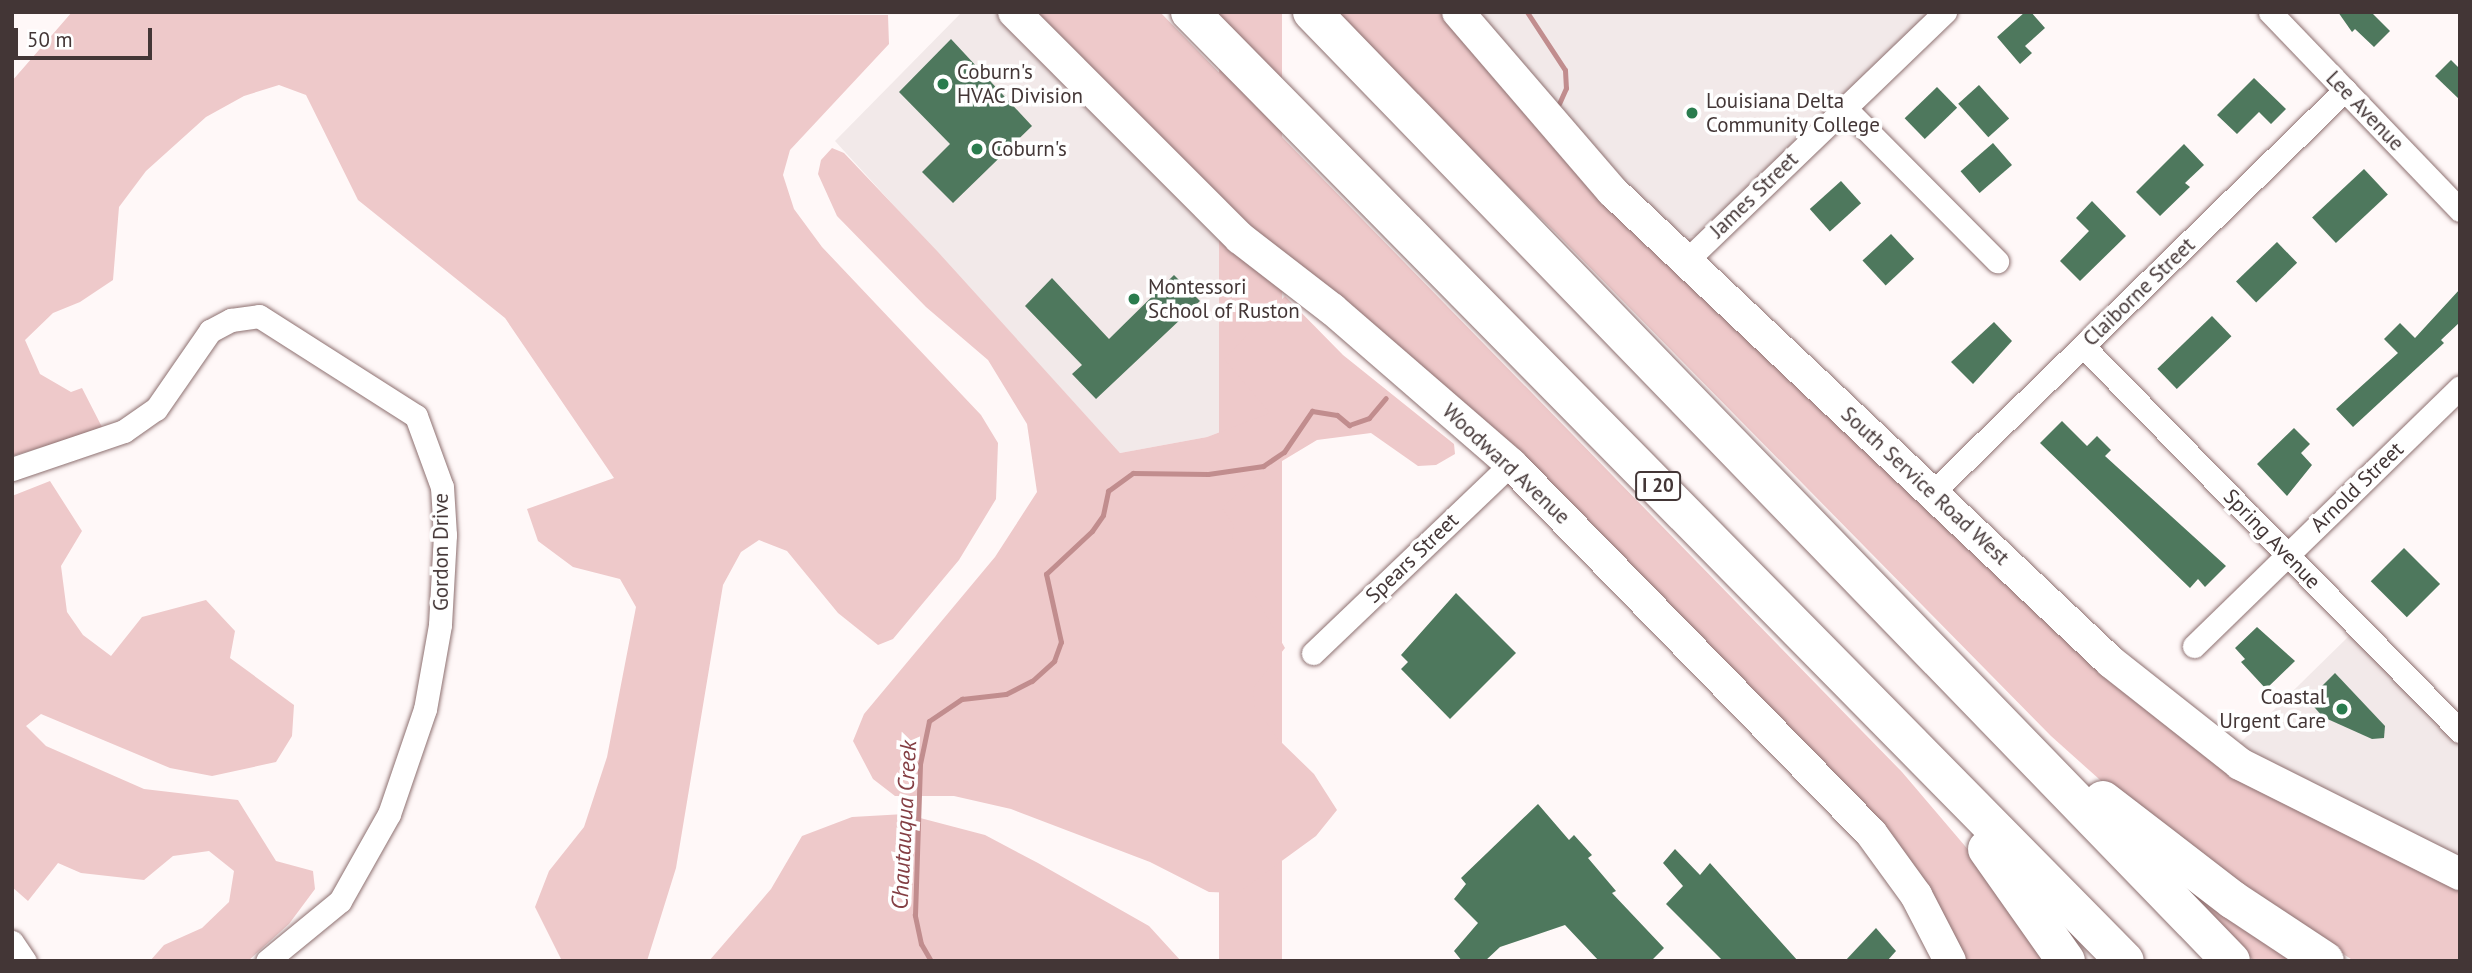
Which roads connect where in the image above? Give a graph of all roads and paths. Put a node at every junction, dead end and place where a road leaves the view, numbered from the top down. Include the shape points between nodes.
1 (1014, 12) edge
2 (1190, 12) edge
3 (1312, 12) edge
4 (1458, 12) edge
5 (1945, 12) edge
6 (2270, 12) edge
7 (2345, 90) junction
8 (1845, 108) junction
9 (2460, 210) edge
10 (1997, 261) dead end
11 (1685, 262) junction
12 (2083, 346) junction
13 (2460, 387) edge
14 (1511, 464) junction
15 (12, 469) edge
16 (1932, 493) junction
17 (2287, 555) junction
18 (2194, 646) dead end
19 (1313, 653) dead end
20 (1851, 682) junction
21 (1961, 683) junction
22 (2460, 731) edge
23 (2460, 874) edge
24 (12, 942) edge
25 (24, 961) edge
26 (267, 961) edge
27 (1950, 961) edge
28 (2066, 961) edge
29 (2125, 961) edge
30 (2231, 961) edge
31 (2325, 961) edge

1 - 14 main road, Woodward Avenue via 1240,238 1332,309
2 - 20 highway, I 20
3 - 21 highway
4 - 11 main road, South Service Road West via 1542,115
5 - 8 street, James Street
6 - 7 street, Lee Avenue
7 - 9 street, Lee Avenue
7 - 12 street, Claiborne Street
8 - 10 street
8 - 11 street, James Street
11 - 16 main road, South Service Road West
12 - 16 street, Claiborne Street
12 - 17 street, Spring Avenue
13 - 17 street, Arnold Street
14 - 19 street, Spears Street
14 - 27 main road, Woodward Avenue via 1871,833 1916,895
15 - 26 street, Gordon Drive via 124,431 156,409 210,331 231,320 259,316 416,416 442,487 445,535 440,625 425,709 389,814 340,901
16 - 23 main road, South Service Road West via 2111,662 2190,728 2240,764 2304,799
17 - 18 street, Arnold Street
17 - 22 street, Spring Avenue
20 - 28 highway via 1978,836
20 - 29 highway, I 20
21 - 30 highway
21 - 31 highway via 2166,849
24 - 25 street

